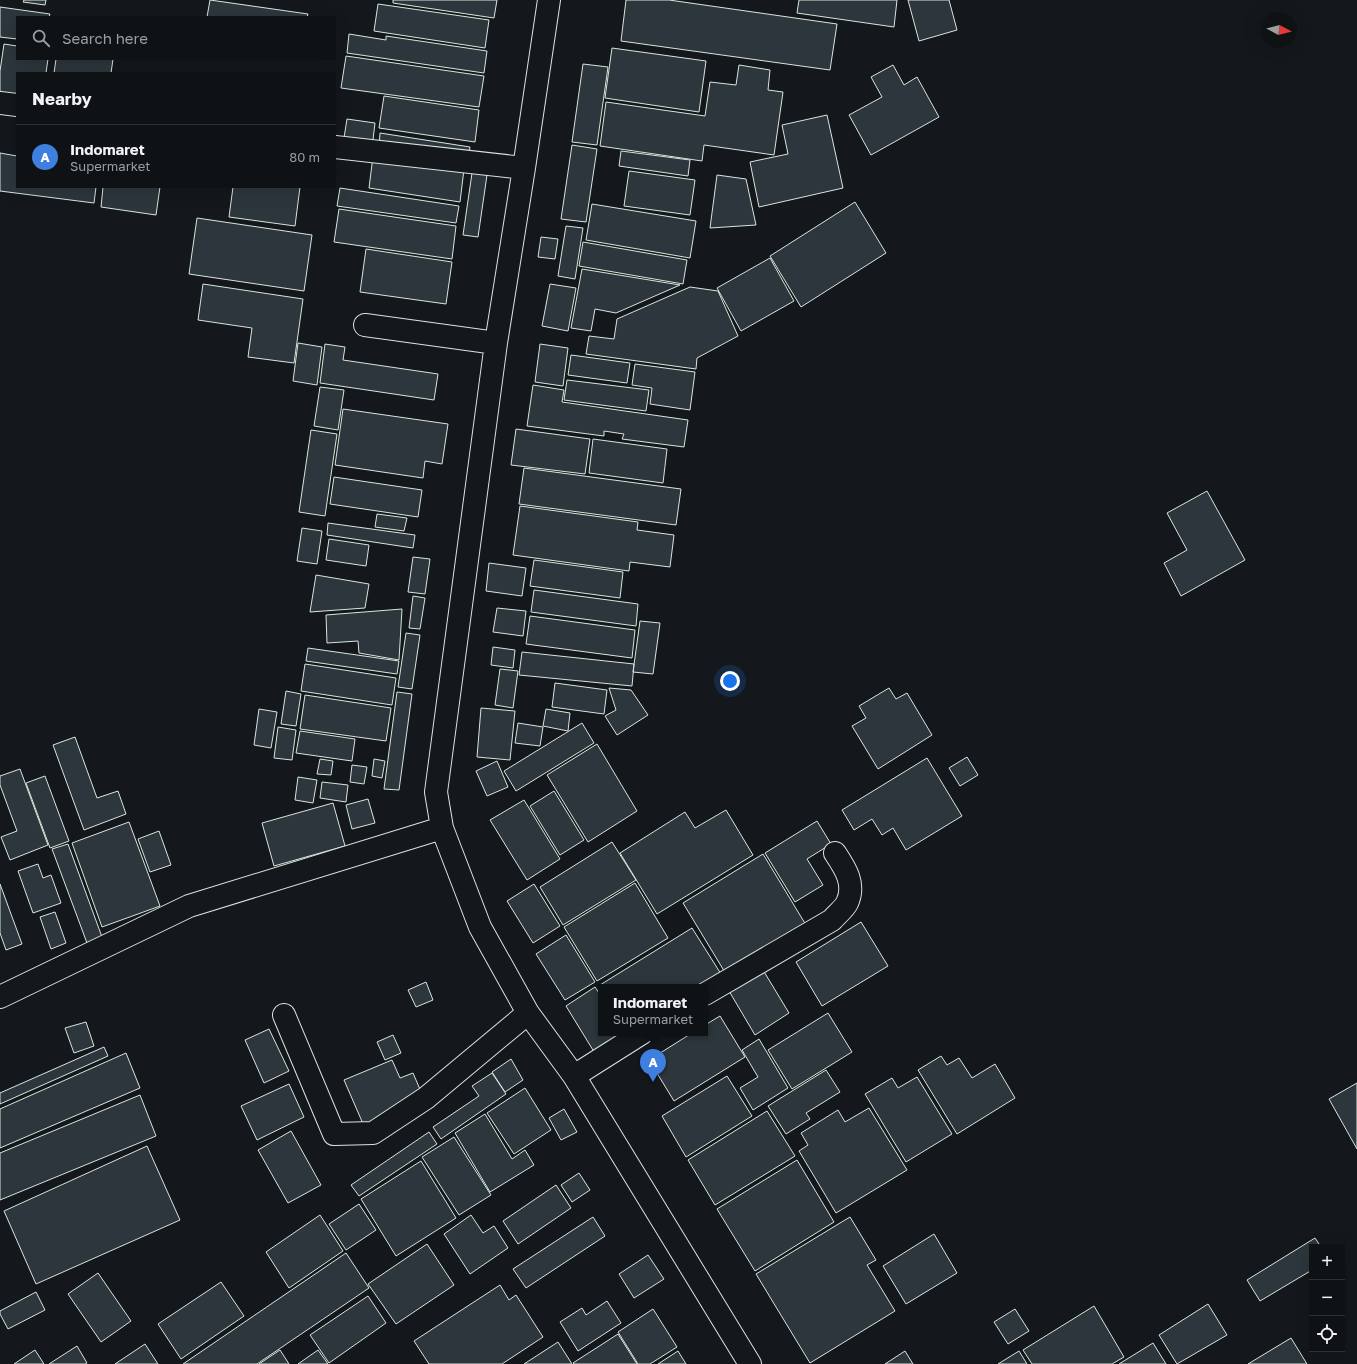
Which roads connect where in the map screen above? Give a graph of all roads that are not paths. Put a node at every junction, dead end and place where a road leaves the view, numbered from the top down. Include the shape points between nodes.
1 (548, 0) edge
2 (0, 103) edge
3 (16, 105) edge
4 (336, 147) edge
5 (524, 168) junction
6 (365, 325) dead end
7 (496, 344) junction
8 (442, 828) junction
9 (835, 853) dead end
10 (708, 992) edge
11 (0, 997) edge
12 (528, 1013) junction
13 (284, 1015) dead end
14 (637, 1036) edge
15 (574, 1076) junction
16 (750, 1364) edge

1 - 5 street
2 - 3 street
4 - 5 street
5 - 7 street
6 - 7 street
7 - 8 street via 436,792
8 - 11 street via 188,906
8 - 12 street via 480,927
9 - 10 street via 849,874 850,890 847,904 832,920
12 - 13 street via 426,1098 373,1133 334,1134
12 - 15 street
14 - 15 street
15 - 16 street

